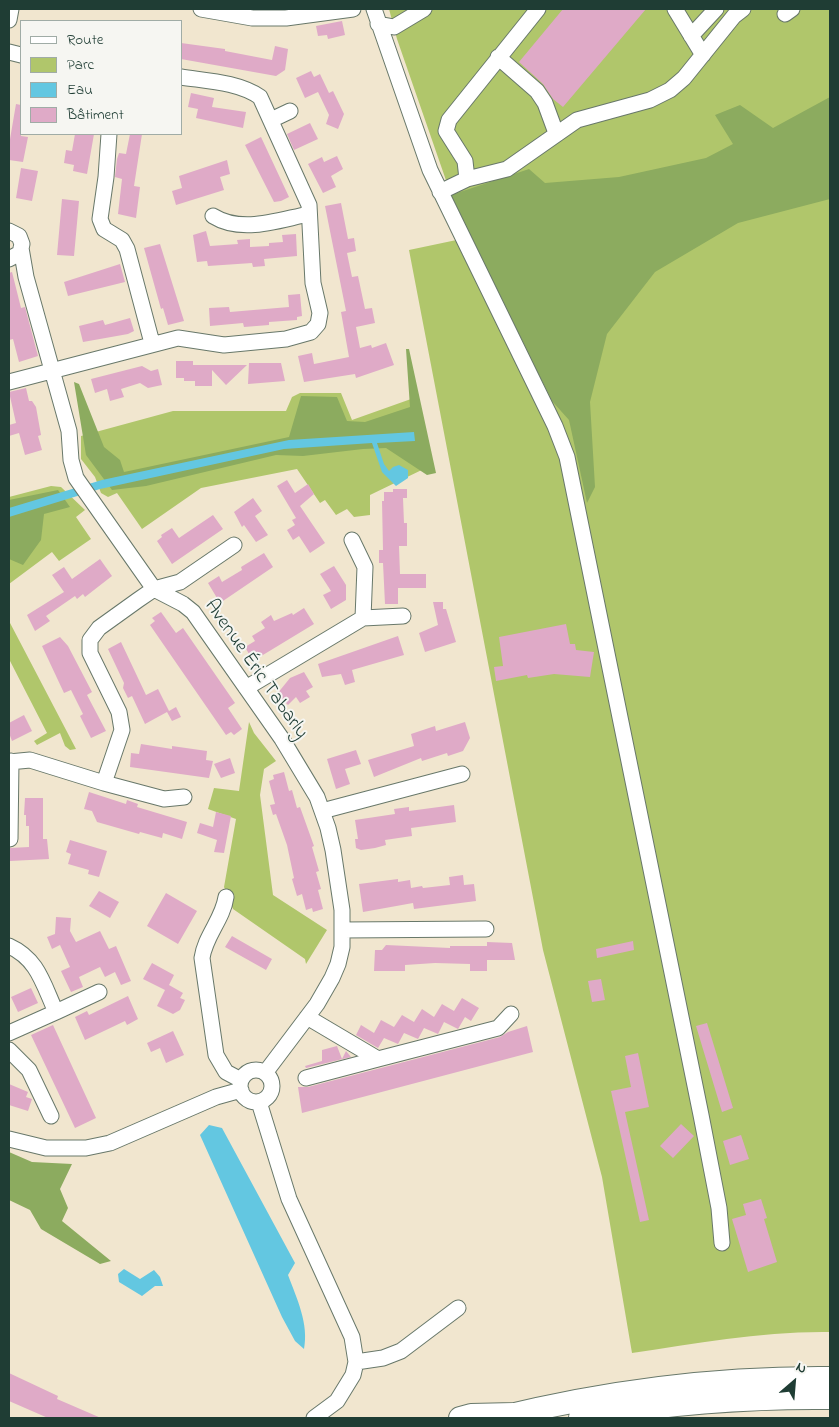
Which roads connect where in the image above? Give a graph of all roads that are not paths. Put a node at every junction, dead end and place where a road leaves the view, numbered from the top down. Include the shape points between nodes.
1 (11, 9) edge
2 (201, 9) edge
3 (353, 9) edge
4 (374, 9) edge
5 (424, 9) edge
6 (538, 9) edge
7 (675, 9) edge
8 (716, 9) edge
9 (743, 9) edge
10 (9, 20) edge
11 (378, 24) junction
12 (691, 36) junction
13 (703, 55) junction
14 (498, 57) junction
15 (182, 77) edge
16 (290, 110) dead end
17 (271, 120) junction
18 (556, 133) junction
19 (108, 135) edge
20 (467, 179) junction
21 (440, 192) junction
22 (309, 214) junction
23 (213, 216) dead end
24 (11, 230) edge
25 (21, 248) junction
26 (9, 260) edge
27 (26, 277) junction
28 (152, 343) junction
29 (52, 372) junction
30 (9, 382) edge
31 (352, 540) dead end
32 (234, 545) dead end
33 (154, 589) junction
34 (402, 616) dead end
35 (363, 618) junction
36 (246, 688) junction
37 (10, 762) edge
38 (462, 774) dead end
39 (104, 782) junction
40 (184, 797) dead end
41 (322, 811) junction
42 (10, 839) dead end
43 (226, 897) dead end
44 (486, 929) dead end
45 (342, 930) junction
46 (9, 946) edge
47 (99, 992) dead end
48 (56, 1012) junction
49 (511, 1014) dead end
50 (307, 1017) junction
51 (9, 1033) edge
52 (9, 1050) edge
53 (378, 1059) junction
54 (265, 1073) junction
55 (306, 1078) dead end
56 (241, 1085) junction
57 (259, 1102) junction
58 (51, 1116) dead end
59 (9, 1139) edge
60 (722, 1243) dead end
61 (458, 1308) dead end
62 (356, 1362) junction
63 (830, 1378) edge
64 (830, 1398) edge
65 (508, 1416) edge
66 (314, 1418) edge
67 (460, 1418) edge
68 (580, 1418) edge

1 - 10 street
2 - 3 street via 252,18 286,18
4 - 11 street
5 - 11 street via 394,27
6 - 14 street
7 - 12 street
8 - 12 street
9 - 13 street
11 - 21 street
12 - 13 street
13 - 18 street via 684,78 657,97 577,120
14 - 18 street via 537,91
14 - 20 street via 449,120 446,131 464,160
15 - 17 street via 250,90 260,97
16 - 17 street
17 - 22 street via 306,196
18 - 20 street via 507,169
19 - 28 street via 100,219 104,229 122,240 127,249
20 - 21 street
21 - 60 street via 555,426 567,457 701,1115 719,1208
22 - 23 street via 240,227
22 - 28 street via 313,283 320,313 318,324 311,332 286,339 224,345 183,338
24 - 25 street, Avenue Éric Tabarly via 21,240
25 - 26 street via 17,256
25 - 27 street, Avenue Éric Tabarly
26 - 27 street
27 - 29 street, Avenue Éric Tabarly
28 - 29 street
29 - 30 street
29 - 33 street, Avenue Éric Tabarly via 69,431 76,478
31 - 35 street via 365,567
32 - 33 street via 180,582
33 - 36 street, Avenue Éric Tabarly via 192,612
33 - 39 street via 99,628 90,640 90,653 119,712 122,730
34 - 35 street
35 - 36 street
36 - 41 street, Avenue Éric Tabarly via 282,739
37 - 39 street via 30,760
37 - 42 street
38 - 41 street
39 - 40 street via 164,799
41 - 45 street, Avenue Éric Tabarly via 333,850
43 - 56 street via 202,958 216,1055 226,1072
44 - 45 street
45 - 50 street, Avenue Éric Tabarly via 342,947 332,978
46 - 48 street via 34,962
47 - 48 street
48 - 51 street
49 - 53 street via 498,1028
50 - 53 street
50 - 54 street, Avenue Éric Tabarly
52 - 58 street via 29,1070
53 - 55 street
54 - 56 street via 251,1071
54 - 57 street via 272,1089 267,1098
56 - 57 street via 246,1098
56 - 59 street via 110,1143 86,1148 46,1148
57 - 62 street via 289,1199 352,1337
61 - 62 street via 401,1351 383,1358
62 - 66 street via 353,1375 337,1401
63 - 65 highway via 689,1384 577,1400
64 - 68 highway via 701,1403
65 - 67 highway via 471,1415

